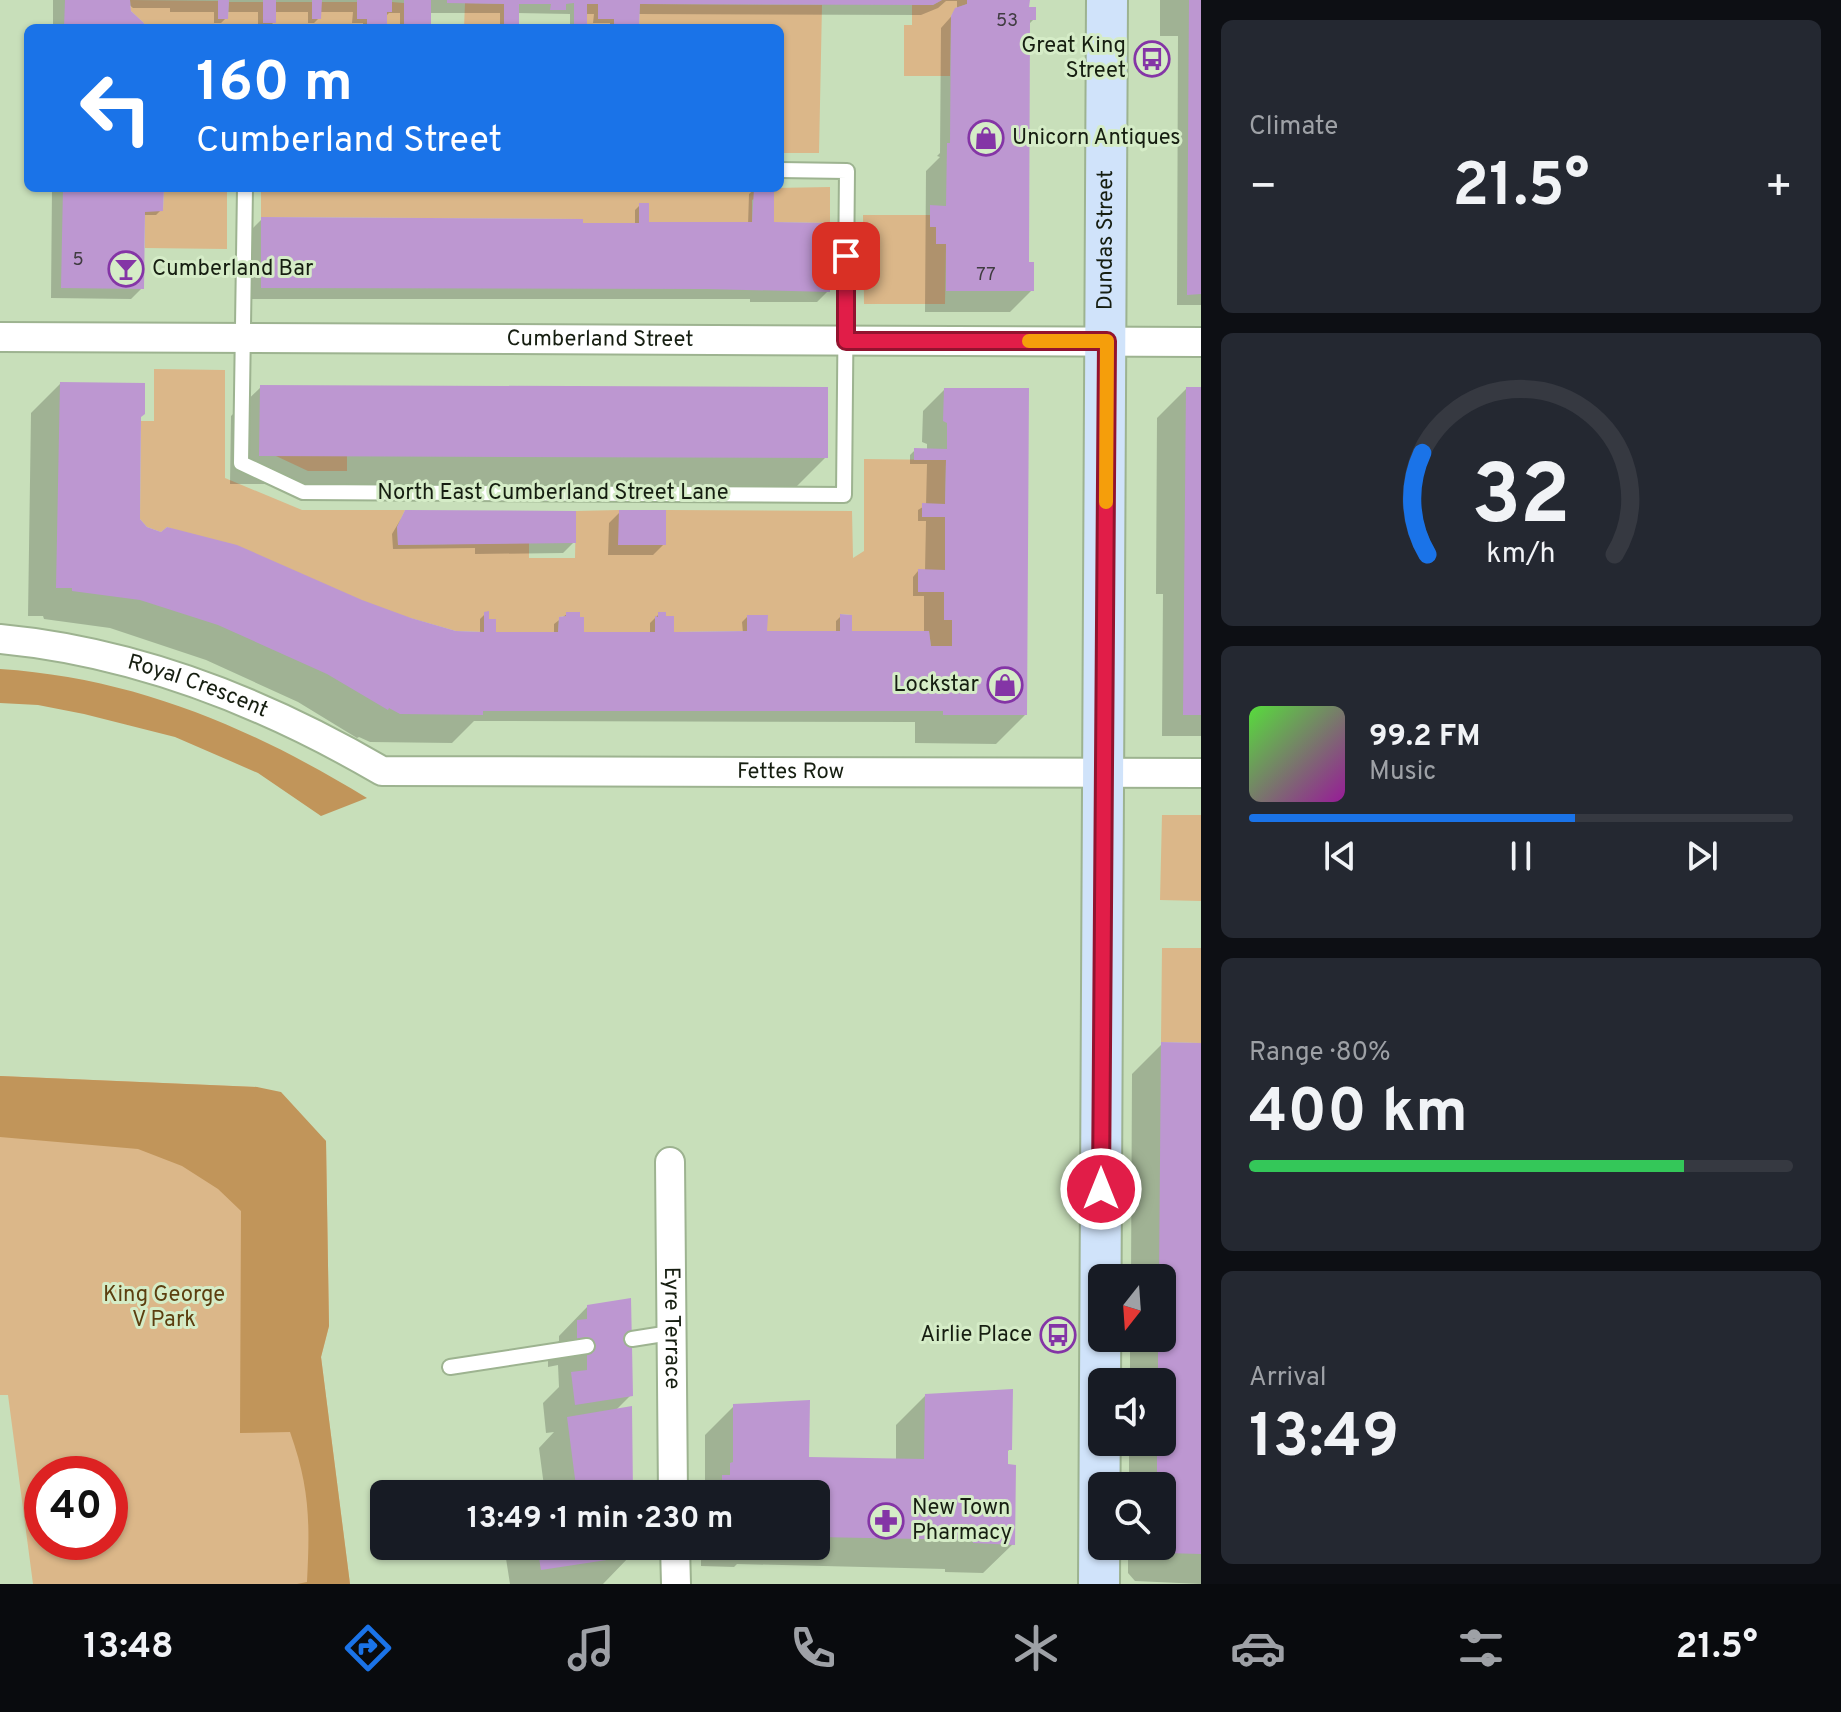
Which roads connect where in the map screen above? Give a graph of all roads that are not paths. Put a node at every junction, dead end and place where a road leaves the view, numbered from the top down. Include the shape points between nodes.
1 (1107, 0) edge
2 (784, 170) edge
3 (245, 192) edge
4 (0, 337) edge
5 (242, 338) junction
6 (846, 341) junction
7 (1107, 341) junction
8 (1201, 342) edge
9 (0, 639) edge
10 (382, 771) joint
11 (1201, 773) edge
12 (1103, 774) junction
13 (670, 1162) dead end
14 (670, 1333) junction
15 (632, 1339) dead end
16 (587, 1346) dead end
17 (450, 1367) dead end
18 (673, 1480) edge
19 (675, 1560) edge
20 (676, 1584) edge
21 (1099, 1584) edge

1 - 7 street, Dundas Street
2 - 6 lane via 847,171
3 - 5 lane
4 - 5 street, Cumberland Street
5 - 6 street, Cumberland Street
5 - 6 lane, North East Cumberland Street Lane via 241,463 303,492 382,493 844,495
6 - 7 street, Cumberland Street
7 - 8 street, Cumberland Street
7 - 12 street, Dundas Street
9 - 10 street, Royal Crescent via 80,650 193,681 281,716
10 - 12 street, Fettes Row
11 - 12 street, Fettes Row
12 - 21 street, Dundas Street
13 - 14 street, Eyre Terrace
14 - 15 lane
14 - 18 street, Eyre Terrace
16 - 17 lane
19 - 20 street

